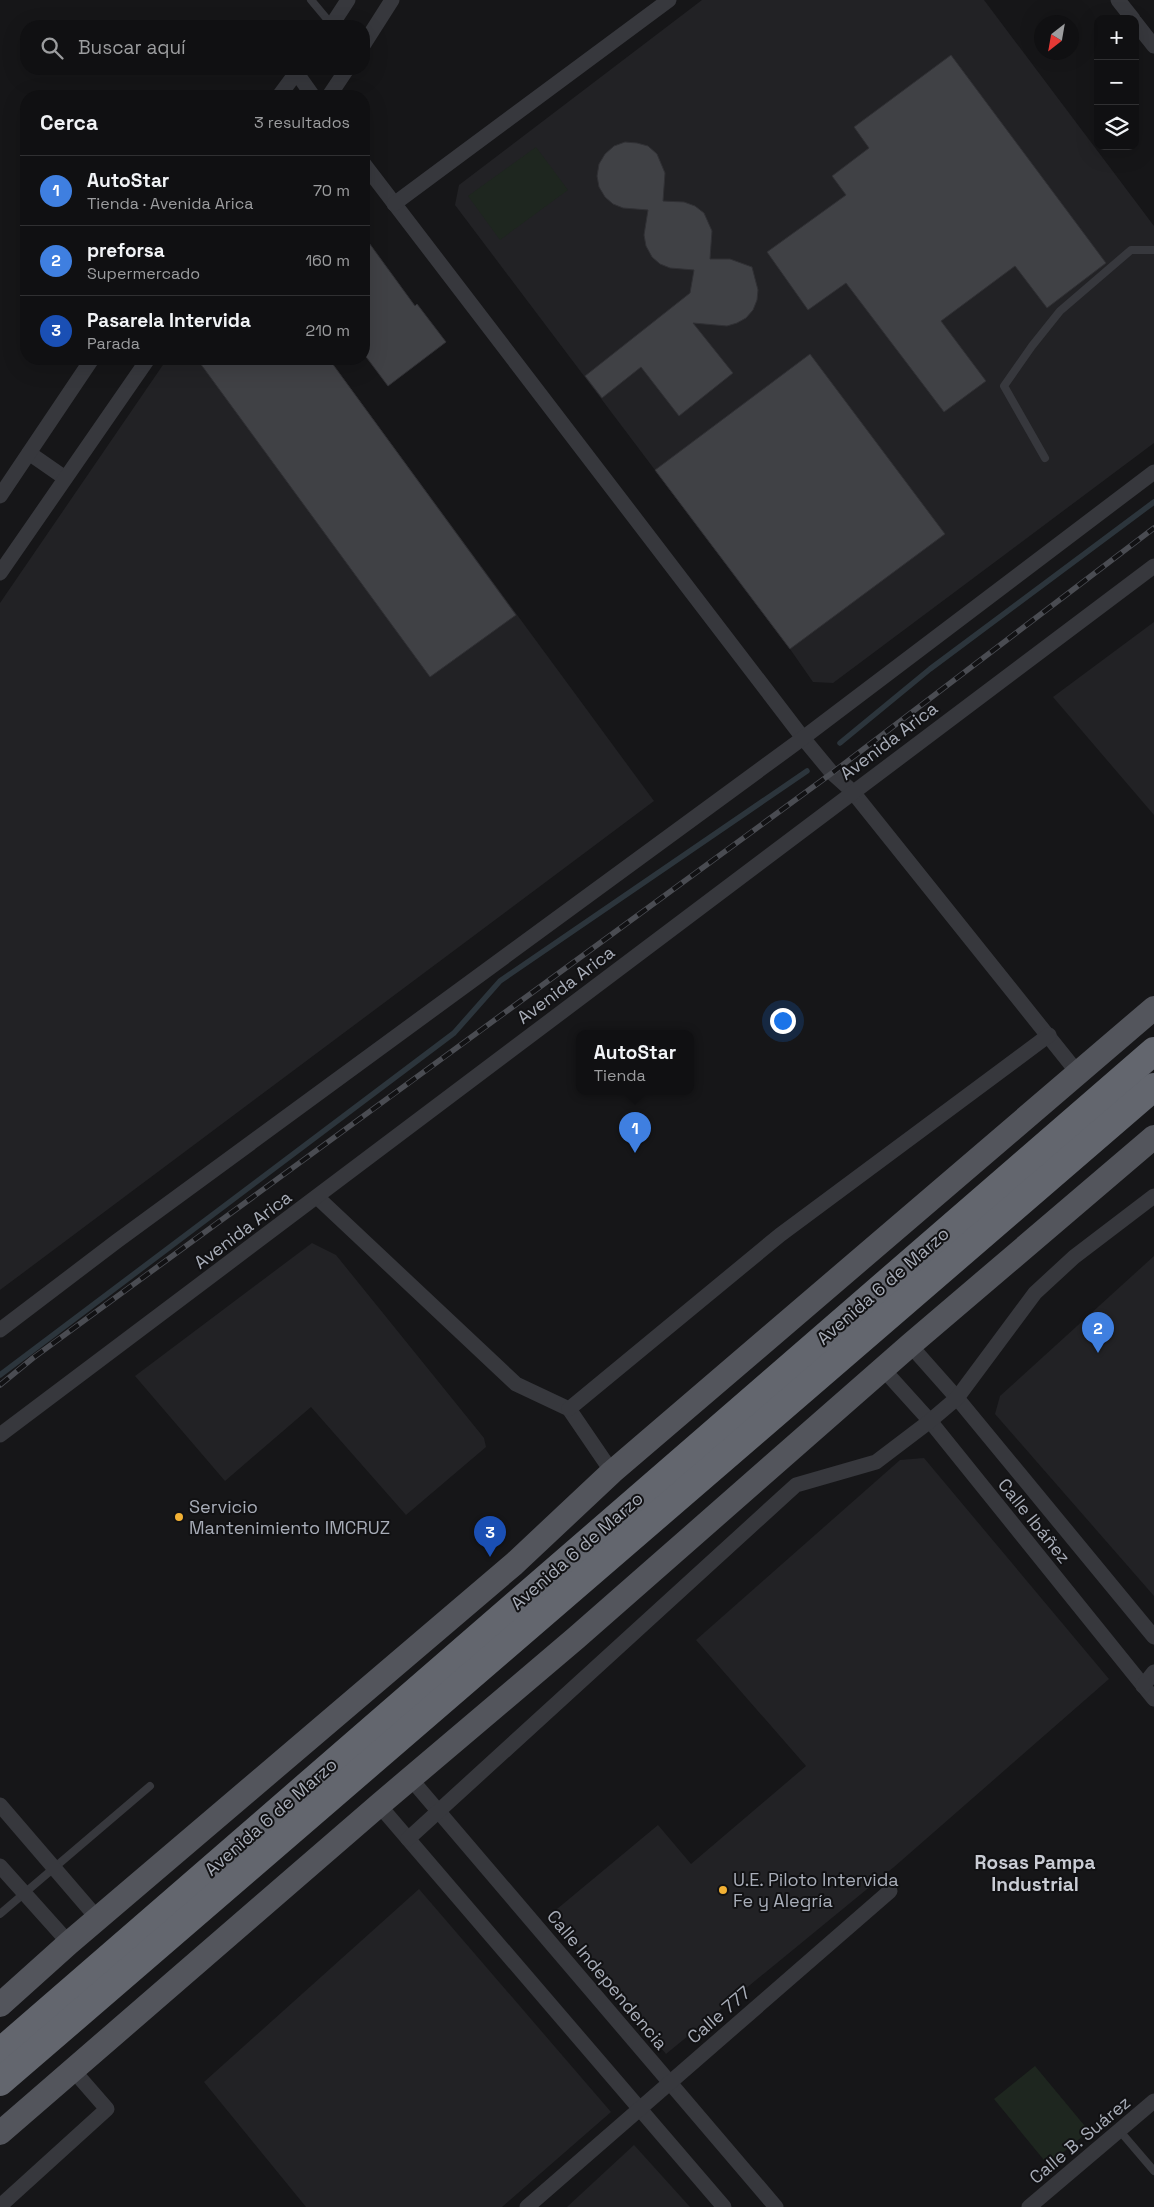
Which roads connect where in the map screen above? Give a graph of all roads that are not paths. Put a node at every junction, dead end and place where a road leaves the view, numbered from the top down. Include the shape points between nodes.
1 (311, 0) edge
2 (348, 0) edge
3 (392, 0) edge
4 (668, 0) edge
5 (1118, 0) edge
6 (1130, 15) edge
7 (328, 20) edge
8 (335, 20) edge
9 (1139, 27) edge
10 (370, 35) edge
11 (1154, 46) edge
12 (294, 75) edge
13 (301, 75) edge
14 (343, 75) edge
15 (283, 90) edge
16 (310, 90) edge
17 (333, 90) edge
18 (370, 172) edge
19 (394, 204) junction
20 (1154, 250) edge
21 (88, 365) edge
22 (144, 365) edge
23 (29, 453) junction
24 (1045, 458) dead end
25 (1154, 472) edge
26 (65, 478) junction
27 (0, 496) edge
28 (1154, 566) edge
29 (0, 573) edge
30 (803, 738) junction
31 (852, 791) junction
32 (1154, 1008) edge
33 (1049, 1035) junction
34 (1154, 1051) edge
35 (1077, 1072) junction
36 (1150, 1093) edge
37 (1154, 1137) edge
38 (1154, 1196) edge
39 (317, 1197) junction
40 (0, 1330) edge
41 (910, 1345) junction
42 (883, 1369) junction
43 (956, 1398) junction
44 (570, 1409) junction
45 (930, 1421) junction
46 (0, 1435) edge
47 (612, 1472) junction
48 (1154, 1637) edge
49 (1154, 1672) edge
50 (1143, 1686) junction
51 (1154, 1699) edge
52 (410, 1778) junction
53 (150, 1786) dead end
54 (379, 1804) junction
55 (0, 1805) edge
56 (439, 1812) junction
57 (408, 1839) junction
58 (0, 1866) edge
59 (54, 1868) junction
60 (890, 1891) dead end
61 (24, 1894) junction
62 (0, 1914) edge
63 (98, 1918) junction
64 (69, 1943) junction
65 (0, 2005) edge
66 (43, 2015) junction
67 (0, 2035) edge
68 (0, 2052) edge
69 (73, 2070) junction
70 (0, 2082) edge
71 (670, 2083) junction
72 (1154, 2101) edge
73 (640, 2109) junction
74 (1120, 2130) junction
75 (0, 2133) edge
76 (1154, 2171) edge
77 (0, 2206) edge
78 (527, 2207) edge
79 (724, 2207) edge
80 (776, 2207) edge
81 (1030, 2207) edge

1 - 7 lane
2 - 8 street
3 - 10 street
4 - 19 street
5 - 6 street
9 - 11 street
12 - 15 street
13 - 16 street
14 - 17 street
18 - 19 street
19 - 30 street
20 - 24 lane via 1131,250 1060,311 1004,386
21 - 23 street
22 - 26 street
23 - 26 street
23 - 27 street
25 - 30 street
26 - 29 street
28 - 31 street, Avenida Arica
30 - 31 street
30 - 40 street
31 - 33 street
31 - 39 street, Avenida Arica
32 - 35 main road, Avenida 6 de Marzo
33 - 35 street
33 - 44 street via 780,1235
34 - 66 highway, Avenida 6 de Marzo
35 - 47 main road, Avenida 6 de Marzo
36 - 70 highway, Avenida 6 de Marzo
37 - 41 main road
38 - 43 street via 1074,1257 1035,1292
39 - 44 street via 516,1384
39 - 46 street, Avenida Arica
41 - 42 main road
41 - 43 street, Calle Ibáñez
42 - 45 street, Calle Ibáñez
42 - 52 main road via 576,1638
43 - 45 street
43 - 48 street, Calle Ibáñez
44 - 47 street
45 - 50 street, Calle Ibáñez
45 - 56 street via 876,1462 796,1485
47 - 63 main road, Avenida 6 de Marzo via 514,1564
49 - 50 street
50 - 51 street, Calle Ibáñez
52 - 54 main road
52 - 56 street, Calle Independencia
53 - 59 lane
54 - 57 street
54 - 69 main road
55 - 59 street
56 - 57 street
56 - 71 street, Calle Independencia
57 - 73 street
58 - 61 street
59 - 61 lane
59 - 63 street
60 - 71 street, Calle 777
61 - 62 lane
61 - 64 street
63 - 64 main road, Avenida 6 de Marzo
64 - 65 main road, Avenida 6 de Marzo
66 - 67 highway
66 - 68 highway, Avenida 6 de Marzo
69 - 75 main road
69 - 77 street via 107,2109
71 - 73 street, Calle 777
71 - 80 street, Calle Independencia
72 - 74 street, Calle B. Suárez
73 - 78 street, Calle 777
73 - 79 street
74 - 76 lane
74 - 81 street, Calle B. Suárez

